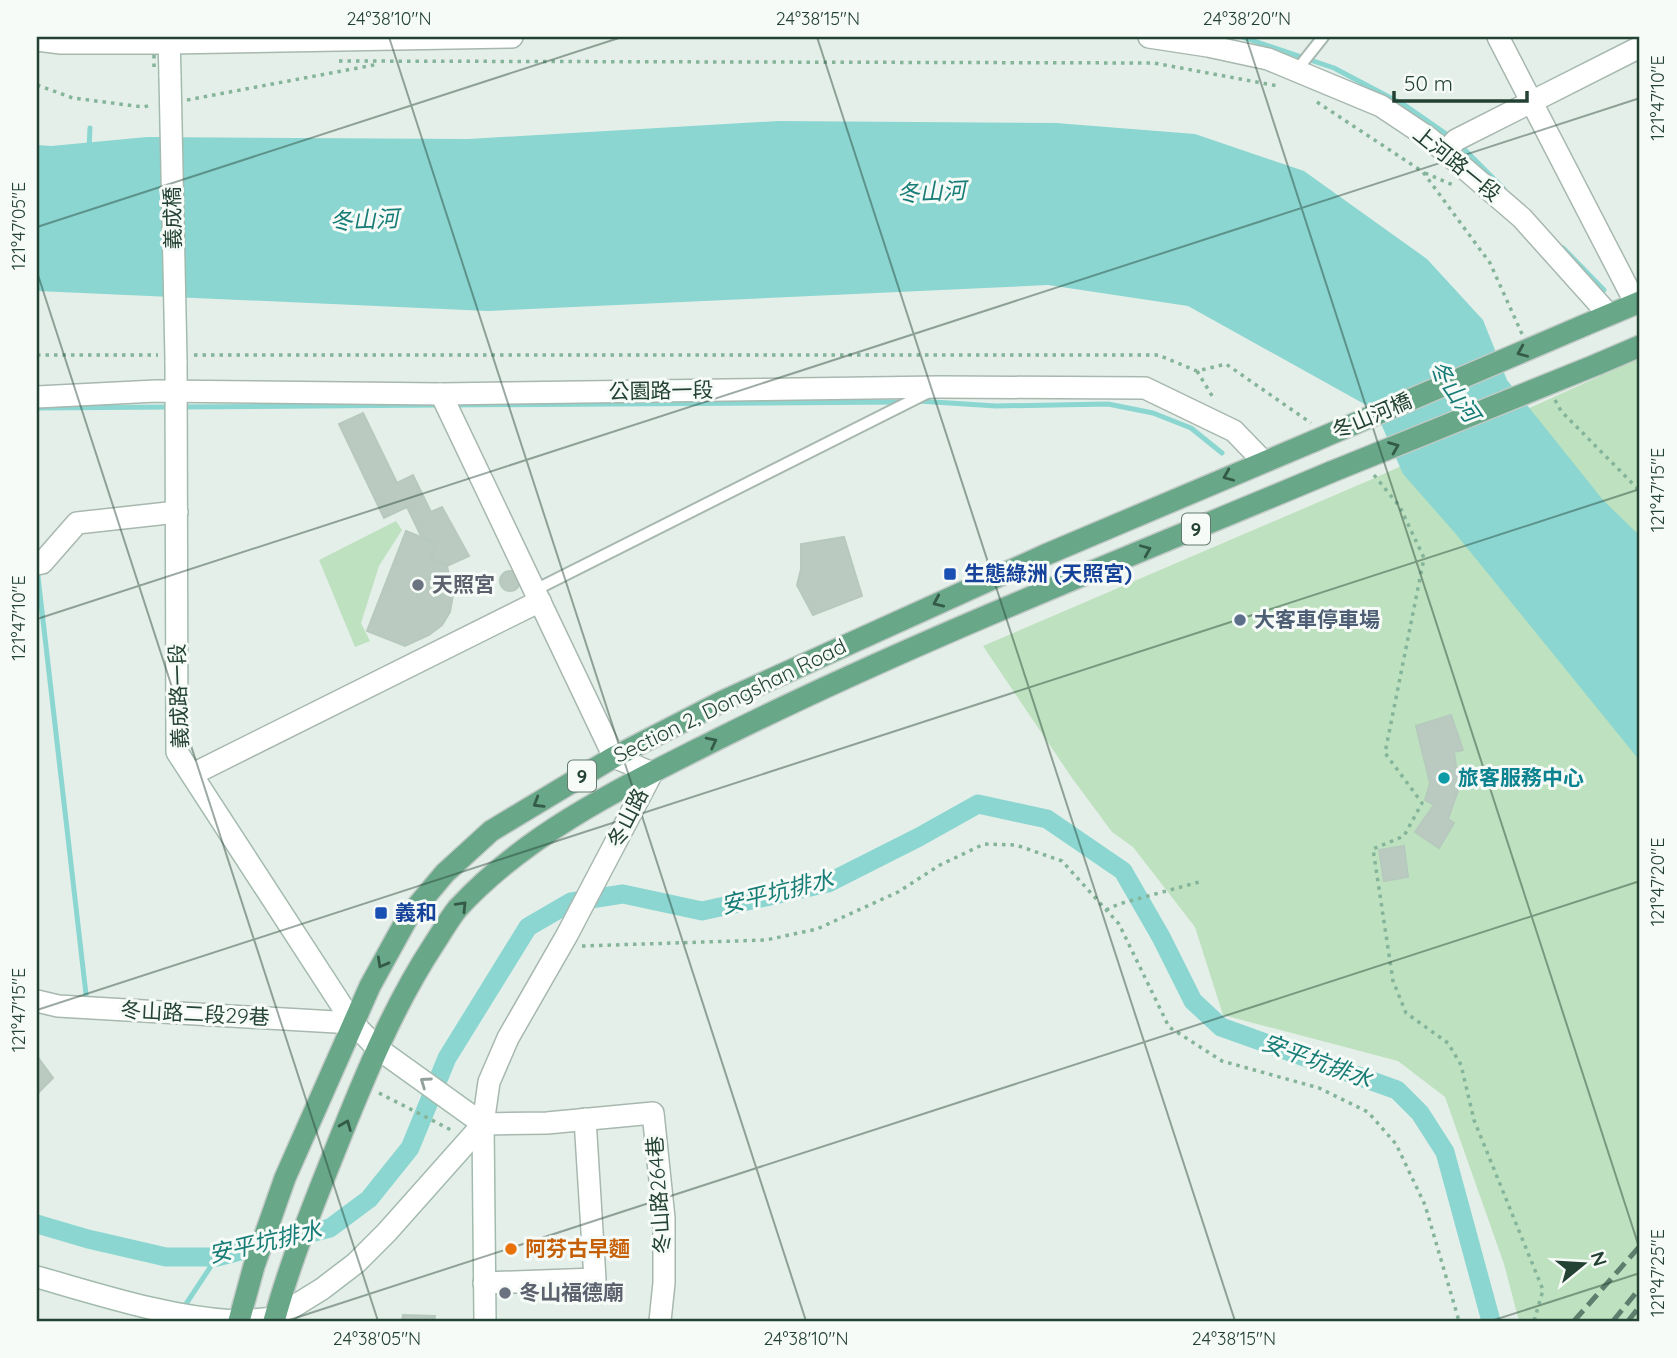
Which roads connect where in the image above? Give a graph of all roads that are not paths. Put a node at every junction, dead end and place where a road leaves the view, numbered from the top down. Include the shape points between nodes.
1 (512, 37) edge
2 (1149, 37) edge
3 (1323, 37) edge
4 (1499, 37) edge
5 (37, 40) edge
6 (336, 46) edge
7 (1640, 47) edge
8 (166, 48) edge
9 (1291, 79) junction
10 (1530, 102) junction
11 (1445, 152) junction
12 (1638, 303) edge
13 (1609, 315) junction
14 (1640, 346) edge
15 (176, 360) joint
16 (940, 387) junction
17 (176, 392) junction
18 (441, 394) junction
19 (37, 397) edge
20 (1314, 441) joint
21 (1263, 461) junction
22 (1331, 472) joint
23 (177, 512) junction
24 (37, 564) edge
25 (537, 596) junction
26 (614, 757) junction
27 (652, 773) junction
28 (193, 774) junction
29 (37, 1001) edge
30 (353, 1023) junction
31 (377, 1048) junction
32 (585, 1119) junction
33 (483, 1124) junction
34 (37, 1277) edge
35 (484, 1283) junction
36 (274, 1320) edge
37 (232, 1321) edge
38 (485, 1321) edge
39 (660, 1321) edge

1 - 6 street
2 - 9 street, 上河路一段 via 1256,56
3 - 9 lane
4 - 10 street
5 - 8 street
6 - 8 street
7 - 10 street
8 - 15 street, 義成橋, bridge
9 - 11 street, 上河路一段 via 1381,106
10 - 11 street via 1455,140
10 - 12 street
11 - 13 street, 上河路一段 via 1522,218
12 - 13 main road, 9
13 -> 20 main road, 冬山河橋 / 9, bridge
22 -> 14 main road, 冬山河橋 / 9, bridge
15 - 17 street, 義成路一段
16 - 18 street, 公園路一段
16 - 21 street, 公園路一段 via 1145,388 1234,431
16 - 25 lane
17 - 18 street, 公園路一段
17 - 19 street, 公園路一段
17 - 23 street, 義成路一段
18 - 25 street
20 - 21 main road, Section 2, Dongshan Road / 9
21 -> 26 main road, Section 2, Dongshan Road / 9 via 825,653
27 -> 22 main road, Section 2, Dongshan Road / 9 via 889,658
23 - 24 street via 76,523
23 - 28 street, 義成路一段 via 177,752
25 - 26 street
25 - 28 street
26 - 27 street
26 -> 30 main road, Section 2, Dongshan Road / 9 via 491,831 445,873 408,917
31 -> 27 main road, Section 2, Dongshan Road / 9 via 410,981 456,911 512,856
27 - 33 street, 冬山路 via 503,1049 489,1082
28 - 30 street, 義成路一段
29 - 30 street, 冬山路二段29巷 via 58,1006
30 - 31 street
30 - 37 main road, Section 2, Dongshan Road / 9 via 285,1178
33 -> 31 street
36 -> 31 main road, Section 2, Dongshan Road / 9 via 320,1188
32 - 33 street, 冬山路264巷
32 - 35 street via 595,1279
32 - 39 street, 冬山路264巷 via 653,1113 664,1219
33 - 35 street, 冬山路
33 - 36 street via 356,1263
34 - 37 street via 140,1305
35 - 38 street, 冬山路
36 - 37 street

